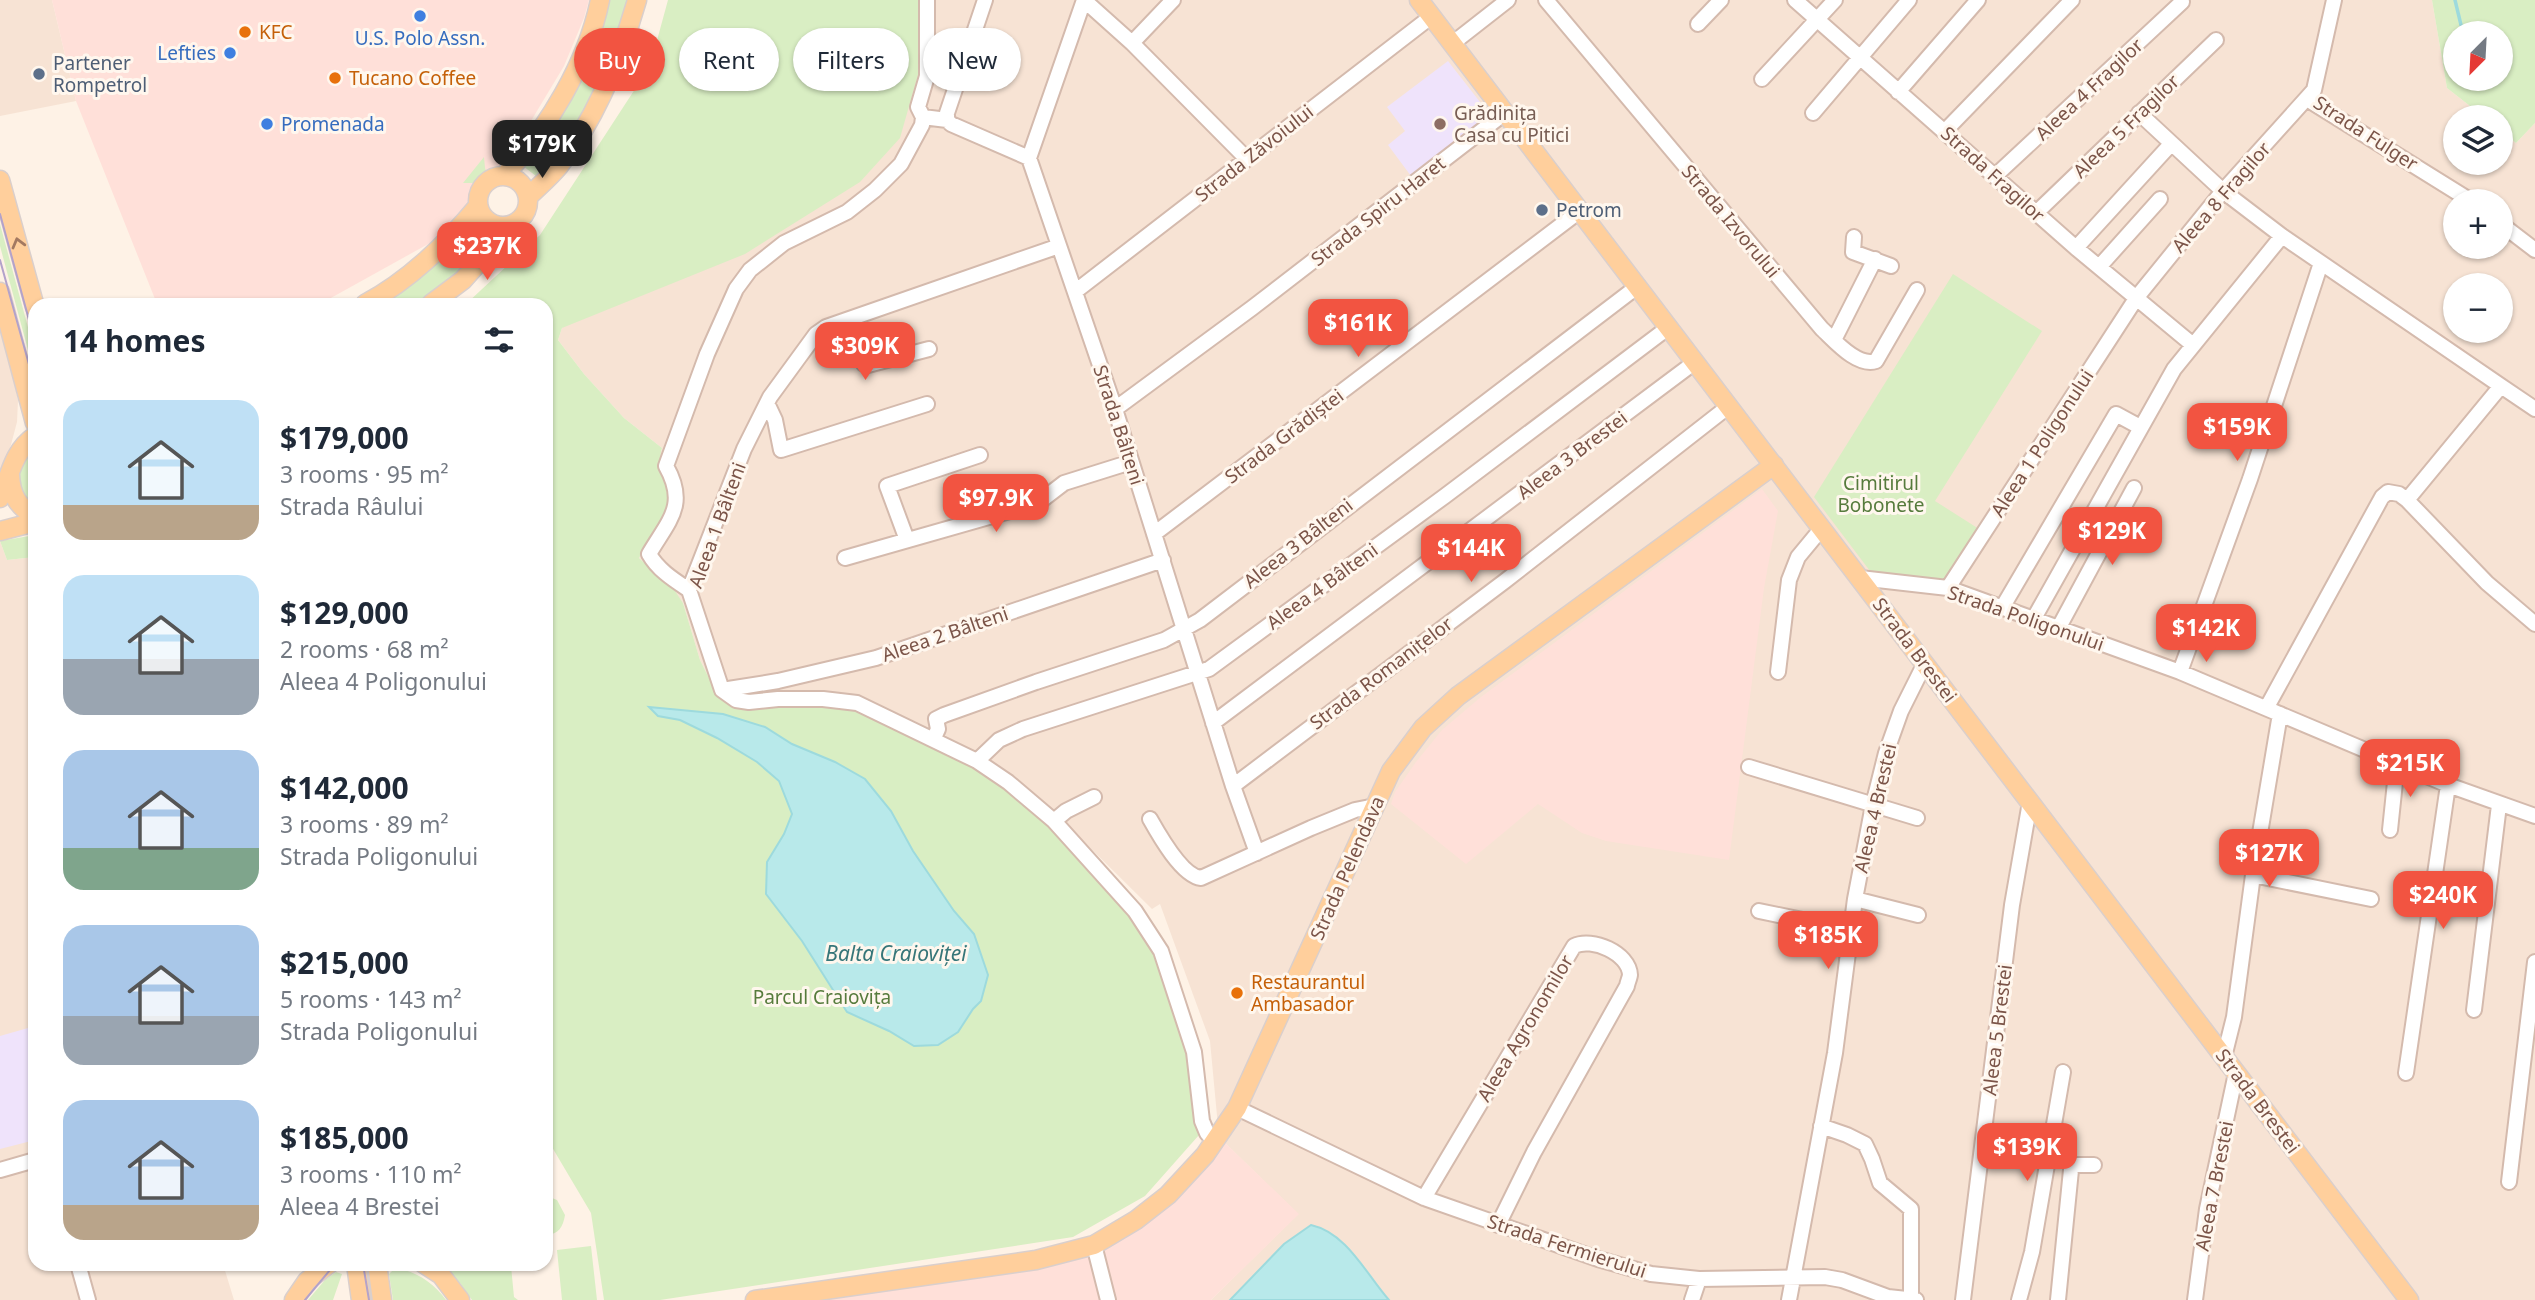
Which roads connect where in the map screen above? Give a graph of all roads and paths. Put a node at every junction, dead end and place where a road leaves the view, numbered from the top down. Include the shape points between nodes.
1 (600, 0) edge
2 (637, 0) edge
3 (927, 0) edge
4 (985, 0) edge
5 (1084, 0) edge
6 (1172, 0) edge
7 (1419, 0) edge
8 (1508, 0) edge
9 (1546, 0) edge
10 (1721, 0) edge
11 (1795, 0) edge
12 (1835, 0) edge
13 (1909, 0) edge
14 (1978, 0) edge
15 (2072, 0) edge
16 (2334, 0) edge
17 (2182, 2) edge
18 (1432, 16) junction
19 (1817, 20) junction
20 (1699, 24) dead end
21 (2216, 40) dead end
22 (1132, 43) junction
23 (1453, 43) junction
24 (1859, 58) junction
25 (1762, 79) dead end
26 (1898, 92) junction
27 (2307, 99) junction
28 (1506, 112) junction
29 (1813, 113) dead end
30 (2139, 113) junction
31 (923, 117) junction
32 (947, 120) junction
33 (1945, 131) junction
34 (2171, 144) junction
35 (1029, 158) junction
36 (1246, 158) junction
37 (504, 176) junction
38 (1995, 176) junction
39 (0, 180) edge
40 (2452, 189) edge
41 (2223, 191) junction
42 (528, 197) junction
43 (2160, 199) dead end
44 (478, 206) junction
45 (1581, 210) junction
46 (2036, 213) junction
47 (512, 225) junction
48 (2513, 233) edge
49 (2282, 236) junction
50 (1854, 237) dead end
51 (1059, 246) junction
52 (2076, 248) junction
53 (2535, 250) edge
54 (1875, 259) junction
55 (2321, 263) junction
56 (1891, 266) dead end
57 (2099, 267) junction
58 (1638, 285) junction
59 (1917, 290) dead end
60 (1076, 291) junction
61 (0, 292) edge
62 (2137, 297) junction
63 (33, 298) edge
64 (376, 298) edge
65 (439, 298) edge
66 (851, 319) junction
67 (1669, 327) junction
68 (1834, 340) junction
69 (2193, 345) junction
70 (929, 349) dead end
71 (1695, 362) junction
72 (2501, 386) junction
73 (26, 397) junction
74 (28, 403) edge
75 (767, 403) junction
76 (927, 404) dead end
77 (1729, 406) junction
78 (1115, 409) junction
79 (2535, 409) edge
80 (2140, 426) junction
81 (28, 441) edge
82 (980, 456) dead end
83 (1131, 462) junction
84 (12, 465) junction
85 (1774, 465) junction
86 (2134, 488) dead end
87 (0, 498) edge
88 (2407, 500) junction
89 (28, 513) edge
90 (28, 522) edge
91 (1822, 528) junction
92 (0, 531) edge
93 (1154, 534) junction
94 (907, 540) junction
95 (845, 558) dead end
96 (1163, 560) junction
97 (1860, 578) junction
98 (1948, 588) junction
99 (689, 590) junction
100 (2002, 608) junction
101 (2033, 620) junction
102 (2535, 624) edge
103 (1184, 629) junction
104 (2058, 629) junction
105 (1924, 663) junction
106 (1197, 672) junction
107 (1778, 672) dead end
108 (2180, 672) junction
109 (722, 690) junction
110 (2273, 710) junction
111 (1213, 723) junction
112 (934, 738) junction
113 (977, 761) junction
114 (2397, 763) junction
115 (1749, 767) dead end
116 (2448, 785) junction
117 (1233, 786) junction
118 (1094, 797) dead end
119 (2030, 802) junction
120 (2499, 804) junction
121 (1873, 805) junction
122 (1375, 806) junction
123 (2535, 816) edge
124 (1917, 818) dead end
125 (1150, 819) dead end
126 (1054, 821) junction
127 (2390, 830) dead end
128 (1257, 853) junction
129 (2253, 875) junction
130 (1855, 899) junction
131 (2371, 899) dead end
132 (1759, 911) dead end
133 (1918, 915) dead end
134 (1851, 930) junction
135 (2535, 962) edge
136 (2474, 1010) dead end
137 (2224, 1057) junction
138 (2063, 1072) dead end
139 (2236, 1073) junction
140 (2406, 1073) dead end
141 (1237, 1108) junction
142 (1821, 1126) junction
143 (1215, 1142) junction
144 (28, 1162) edge
145 (2094, 1165) dead end
146 (0, 1170) edge
147 (2509, 1182) dead end
148 (1424, 1198) junction
149 (1498, 1225) junction
150 (1094, 1245) junction
151 (80, 1271) edge
152 (320, 1271) edge
153 (357, 1271) edge
154 (378, 1271) edge
155 (435, 1271) edge
156 (1793, 1276) junction
157 (1699, 1279) junction
158 (88, 1300) edge
159 (294, 1300) edge
160 (361, 1300) edge
161 (382, 1300) edge
162 (460, 1300) edge
163 (755, 1300) edge
164 (1108, 1300) edge
165 (1692, 1300) edge
166 (1789, 1300) edge
167 (1913, 1300) edge
168 (1963, 1300) edge
169 (2019, 1300) edge
170 (2057, 1300) edge
171 (2195, 1300) edge
172 (2409, 1300) edge

1 - 37 main road via 573,76
2 - 42 main road via 614,72 589,118 558,167
3 - 31 street via 927,76 918,107
4 - 32 street
5 - 22 street
5 - 35 street
6 - 22 street
7 - 18 main road, Strada Brestei
8 - 23 street
9 - 68 street, Strada Izvorului
10 - 20 street
11 - 19 street, Strada Fragilor
12 - 19 street
13 - 24 street
14 - 26 street
15 - 33 street
16 - 27 street, Strada Fulger via 2314,90
17 - 38 street, Aleea 4 Fragilor
18 - 23 main road, Strada Brestei
18 - 36 street, Strada Zăvoiului
19 - 24 street, Strada Fragilor
19 - 25 street
21 - 30 street, Aleea 5 Fragilor
22 - 36 street
23 - 28 main road, Strada Brestei
24 - 26 street, Strada Fragilor
24 - 29 street
26 - 33 street, Strada Fragilor
27 - 40 street, Strada Fulger
27 - 41 street, Aleea 8 Fragilor
28 - 45 main road, Strada Brestei
28 - 78 street, Strada Spiru Haret
30 - 34 street
30 - 46 street, Aleea 5 Fragilor
31 - 32 street
31 - 99 street via 901,164 875,190 847,212 784,243 750,270 736,289 673,444 666,467 678,495 649,554
32 - 35 street
33 - 38 street, Strada Fragilor
34 - 41 street
34 - 52 street
35 - 51 street, Strada Bâlteni
36 - 60 street, Strada Zăvoiului
37 - 42 main road via 520,182
37 - 44 main road via 484,185
38 - 46 street, Strada Fragilor
63 -> 39 main road
41 - 49 street
41 - 62 street, Aleea 8 Fragilor
42 - 47 main road via 525,214
43 - 57 street
44 - 47 main road via 492,224
44 - 64 main road via 447,243
45 - 58 main road, Strada Brestei
45 - 93 street, Strada Grădiștei
46 - 52 street, Strada Fragilor
47 - 65 main road via 463,280
48 - 53 street
49 - 55 street
49 - 69 street
50 - 54 street via 1853,252
51 - 60 street, Strada Bâlteni
51 - 66 street, Aleea 1 Bâlteni
52 - 57 street, Strada Fragilor
54 - 56 street
54 - 68 street
55 - 72 street
55 - 108 street
57 - 62 street, Strada Fragilor
58 - 67 main road, Strada Brestei
58 - 103 street, Aleea 3 Bâlteni
59 - 68 street, Strada Izvorului via 1874,362 1856,357
60 - 78 street, Strada Bâlteni
61 - 73 main road
62 - 69 street, Strada Fragilor
62 - 98 street, Aleea 1 Poligonului
66 - 70 street via 864,364
66 - 75 street, Aleea 1 Bâlteni via 816,334
67 - 71 main road, Strada Brestei
67 - 106 street, Aleea 4 Bâlteni via 1291,610 1209,669
69 - 80 street
71 - 77 main road, Strada Brestei
71 - 111 street, Aleea 3 Brestei
72 - 79 street
72 - 88 street
73 - 74 main road
73 - 84 main road
75 - 76 street via 781,450
75 - 99 street, Aleea 1 Bâlteni via 744,449
77 - 85 main road, Strada Brestei
77 - 117 street, Strada Romanițelor
78 - 83 street, Strada Bâlteni
80 - 100 street via 2116,414
80 - 101 street
81 - 84 main road
82 - 94 street via 887,486
83 - 93 street, Strada Bâlteni
83 - 94 street via 1065,483 1038,503
84 - 87 main road
84 - 89 main road via 11,490
85 - 91 main road, Strada Brestei
85 - 122 main road, Strada Pelendava via 1458,696 1423,728 1391,771
86 - 104 street
88 - 102 street via 2487,583
88 - 110 street via 2392,492 2382,497
90 - 92 main road
91 - 97 main road, Strada Brestei
91 - 107 street via 1798,557 1789,580
93 - 96 street, Strada Bâlteni
94 - 95 street
96 - 103 street, Strada Bâlteni
96 - 109 street, Aleea 2 Bâlteni via 876,659
97 - 98 street, Strada Poligonului
97 - 105 main road, Strada Brestei
98 - 100 street, Strada Poligonului
99 - 109 street, Aleea 1 Bâlteni
100 - 101 street, Strada Poligonului
101 - 104 street, Strada Poligonului
103 - 106 street, Strada Bâlteni
103 - 112 street, Aleea 3 Bâlteni via 1164,640 944,715 936,719
104 - 108 street, Strada Poligonului
105 - 119 main road, Strada Brestei
105 - 121 street, Aleea 4 Brestei via 1886,753
106 - 111 street, Strada Bâlteni
106 - 113 street, Aleea 4 Bâlteni via 1023,729 999,740
108 - 110 street, Strada Poligonului
109 - 112 street via 749,702 823,699 857,703
110 - 114 street, Strada Poligonului
110 - 129 street
111 - 117 street, Strada Bâlteni
112 - 113 street
113 - 126 street
114 - 116 street, Strada Poligonului
114 - 127 street
115 - 121 street
116 - 120 street, Strada Poligonului
116 - 140 street
117 - 128 street, Strada Bâlteni
118 - 126 street
119 - 137 main road, Strada Brestei
119 - 168 street, Aleea 5 Brestei via 2012,905
120 - 123 street, Strada Poligonului
120 - 136 street
121 - 124 street
121 - 130 street, Aleea 4 Brestei
122 - 128 street via 1354,810
122 - 141 main road, Strada Pelendava
125 - 128 street via 1194,877
126 - 143 street via 1135,911 1161,951 1194,1052 1202,1121
129 - 131 street
129 - 137 street via 2234,1017
130 - 133 street
130 - 134 street, Aleea 4 Brestei
132 - 134 street
134 - 142 street, Aleea 4 Brestei
135 - 147 street
137 - 139 main road, Strada Brestei
138 - 169 street via 2032,1252
139 - 171 street, Aleea 7 Brestei via 2207,1209
139 - 172 main road, Strada Brestei
141 - 143 main road, Strada Pelendava
141 - 148 street, Strada Fermierului
142 - 156 street, Aleea 4 Brestei
142 - 167 street via 1865,1144 1880,1183 1911,1209
143 - 150 main road, Strada Pelendava via 1168,1195
144 - 146 street
145 - 170 street via 2074,1165 2071,1170
148 - 149 street, Strada Fermierului
148 - 149 street, Aleea Agronomilor via 1574,946 1599,944 1628,968 1627,986
149 - 157 street, Strada Fermierului via 1651,1274
150 - 163 main road, Strada Pelendava via 1036,1260
150 - 164 street
151 - 158 street
152 - 159 main road
153 - 160 main road
154 - 161 main road
155 - 162 main road
156 - 157 street, Strada Fermierului
156 - 166 street, Aleea 4 Brestei
156 - 167 street, Strada Fermierului via 1842,1280 1888,1297
157 - 165 street

